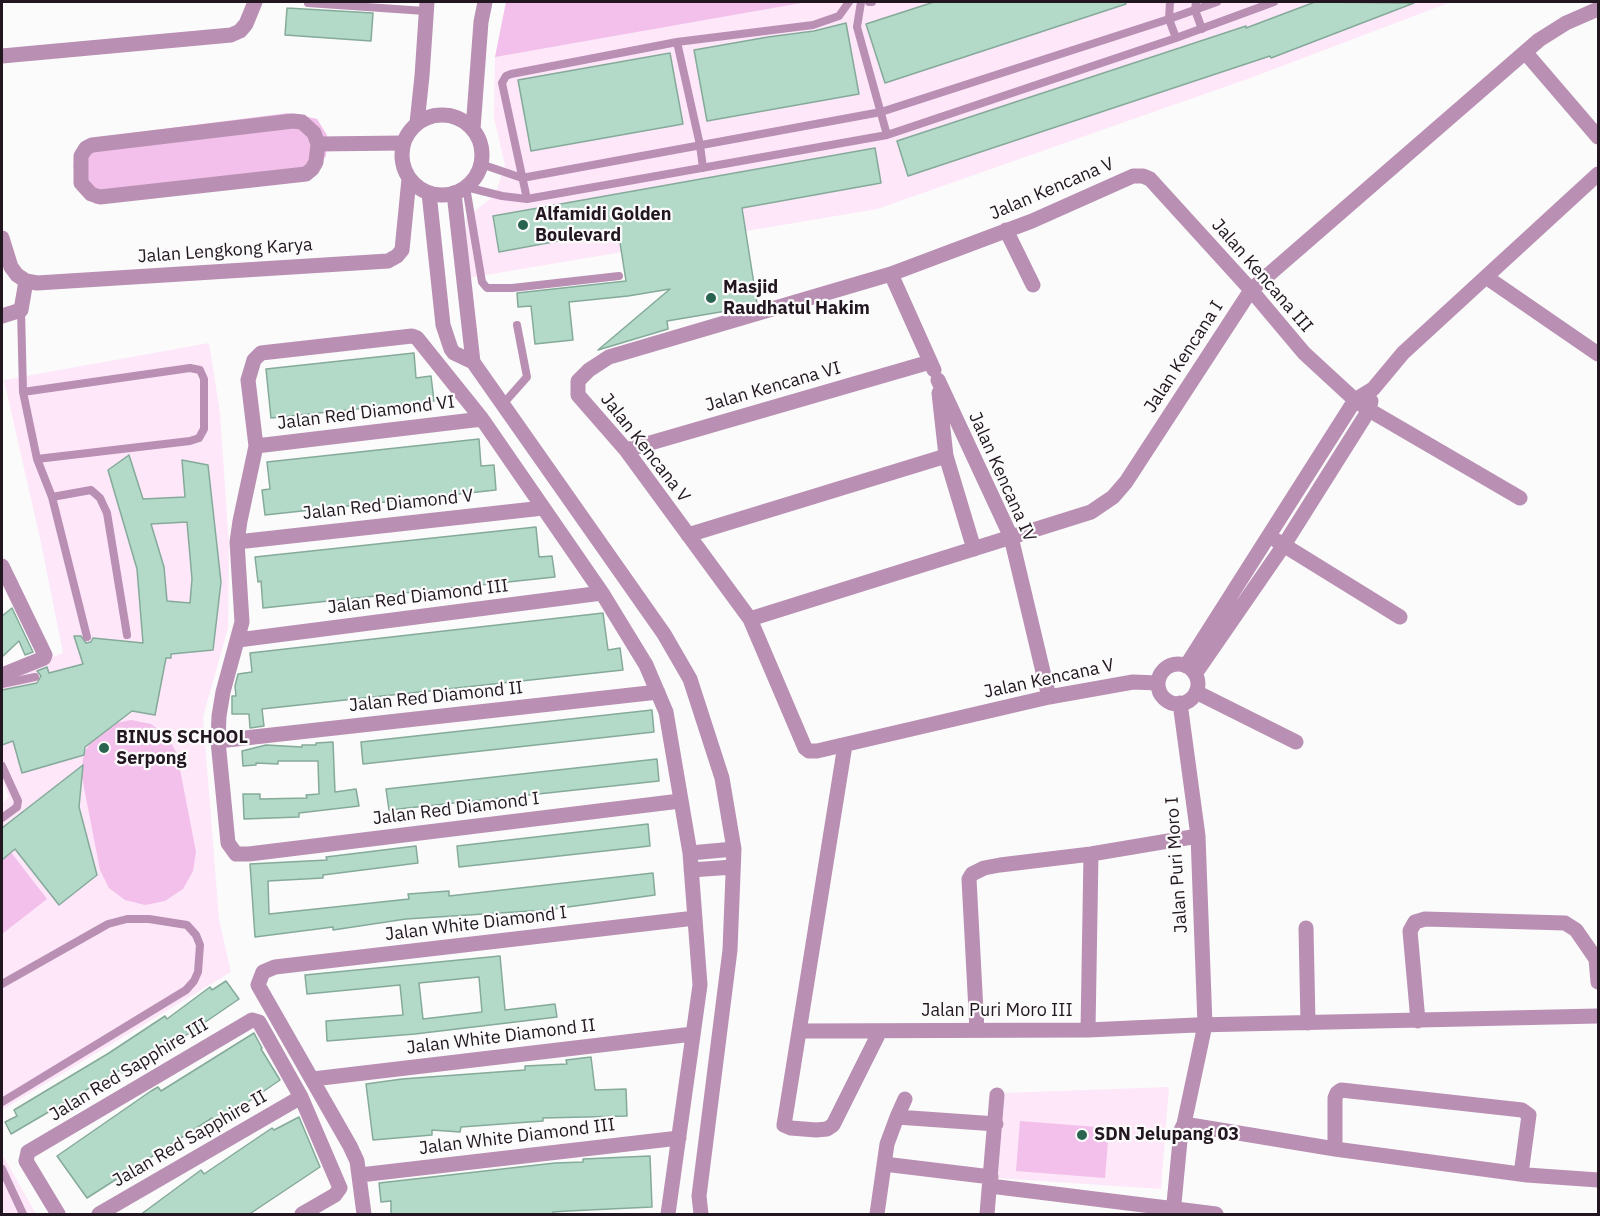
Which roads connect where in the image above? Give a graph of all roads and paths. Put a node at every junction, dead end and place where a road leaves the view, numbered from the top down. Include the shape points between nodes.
1 (255, 2) edge
2 (485, 2) edge
3 (849, 2) edge
4 (861, 2) edge
5 (1170, 2) edge
6 (1217, 2) edge
7 (1274, 2) edge
8 (308, 3) edge
9 (426, 6) edge
10 (1195, 6) edge
11 (1599, 9) edge
12 (1169, 19) junction
13 (1202, 28) junction
14 (1176, 38) junction
15 (677, 42) junction
16 (1525, 52) junction
17 (2, 56) edge
18 (880, 112) junction
19 (417, 123) junction
20 (473, 129) junction
21 (887, 135) junction
22 (1599, 137) edge
23 (403, 143) junction
24 (318, 144) junction
25 (700, 145) junction
26 (481, 164) junction
27 (704, 168) junction
28 (1599, 174) edge
29 (1143, 176) joint
30 (522, 178) junction
31 (409, 179) junction
32 (460, 190) junction
33 (429, 193) junction
34 (527, 199) junction
35 (1006, 230) junction
36 (2, 238) edge
37 (891, 274) junction
38 (619, 276) dead end
39 (1486, 277) junction
40 (464, 279) junction
41 (26, 281) junction
42 (438, 281) junction
43 (1033, 285) dead end
44 (1251, 290) junction
45 (2, 316) edge
46 (21, 316) junction
47 (517, 325) dead end
48 (1599, 354) edge
49 (473, 362) junction
50 (930, 362) junction
51 (938, 380) junction
52 (1373, 389) junction
53 (23, 392) junction
54 (1355, 400) junction
55 (502, 405) junction
56 (1369, 410) junction
57 (482, 419) junction
58 (256, 446) junction
59 (626, 450) junction
60 (946, 456) junction
61 (37, 459) junction
62 (52, 497) junction
63 (1520, 498) dead end
64 (543, 508) junction
65 (688, 535) junction
66 (1269, 536) junction
67 (1011, 537) junction
68 (237, 542) junction
69 (1284, 545) junction
70 (974, 549) junction
71 (2, 566) edge
72 (602, 593) junction
73 (1400, 617) dead end
74 (750, 620) junction
75 (127, 635) dead end
76 (87, 637) dead end
77 (238, 640) junction
78 (1191, 670) junction
79 (2, 675) edge
80 (35, 677) dead end
81 (1154, 680) junction
82 (2, 684) edge
83 (658, 692) junction
84 (1196, 692) junction
85 (1049, 697) junction
86 (1180, 703) junction
87 (219, 741) junction
88 (1296, 742) dead end
89 (845, 745) junction
90 (2, 766) edge
91 (680, 801) junction
92 (2, 818) edge
93 (1198, 836) junction
94 (734, 849) junction
95 (690, 853) junction
96 (1092, 854) junction
97 (733, 867) junction
98 (691, 870) junction
99 (695, 918) junction
100 (1306, 928) dead end
101 (1599, 982) edge
102 (2, 984) edge
103 (1599, 1016) edge
104 (1418, 1021) junction
105 (1308, 1023) junction
106 (1200, 1025) junction
107 (977, 1030) junction
108 (1088, 1030) junction
109 (799, 1031) junction
110 (880, 1031) junction
111 (693, 1034) junction
112 (313, 1079) junction
113 (997, 1095) dead end
114 (302, 1097) junction
115 (905, 1099) dead end
116 (2, 1102) edge
117 (897, 1117) junction
118 (996, 1124) junction
119 (1184, 1124) junction
120 (679, 1138) junction
121 (1335, 1149) junction
122 (884, 1164) junction
123 (2, 1168) edge
124 (1521, 1174) junction
125 (360, 1175) junction
126 (1599, 1180) edge
127 (991, 1181) junction
128 (1173, 1212) edge
129 (23, 1215) edge
130 (58, 1215) edge
131 (99, 1215) edge
132 (302, 1215) edge
133 (364, 1215) edge
134 (668, 1215) edge
135 (701, 1215) edge
136 (876, 1215) edge
137 (987, 1215) edge
138 (1216, 1215) edge

1 - 17 street via 246,24 231,35
2 - 20 street
3 - 15 lane via 839,16 813,25
4 - 18 lane via 857,25
5 - 12 lane
6 - 10 lane
7 - 13 lane
8 - 9 lane
9 - 19 street
10 - 12 lane
10 - 13 lane
11 - 16 street, Jalan Kencana I via 1566,23
12 - 14 lane
12 - 18 lane
13 - 14 lane
14 - 21 lane
15 - 25 lane
15 - 30 lane via 506,76 502,82
16 - 22 street
16 - 44 street, Jalan Kencana I
18 - 21 lane
18 - 25 lane
19 - 20 street via 446,115
19 - 23 street
20 - 26 street via 482,149
21 - 27 lane
23 - 24 street
23 - 31 street via 403,168
24 - 24 street via 316,162 306,174 100,196 85,190 80,177 81,156 92,145 293,121 302,122 314,133
25 - 27 lane
25 - 30 lane
26 - 30 lane
26 - 32 street via 473,179
27 - 34 lane
28 - 39 street
29 - 35 street, Jalan Kencana V via 1133,176
29 - 44 street, Jalan Kencana III
30 - 34 lane
31 - 33 street
31 - 41 street, Jalan Lengkong Karya via 402,250 388,261
32 - 33 street via 442,195
32 - 34 lane
32 - 38 lane via 482,282 487,288
32 - 40 street
33 - 42 street
35 - 37 street, Jalan Kencana V
35 - 43 street
36 - 41 street via 11,267
37 - 50 street, Jalan Kencana IV
37 - 59 street, Jalan Kencana V via 609,357 589,370 578,381 578,395
39 - 48 street
39 - 52 street via 1403,353
40 - 42 street
40 - 49 street
41 - 46 street
42 - 49 street via 451,349
44 - 54 street, Jalan Kencana III via 1304,353
44 - 67 street, Jalan Kencana I via 1113,497 1091,512
45 - 46 street
46 - 53 lane
47 - 55 lane via 527,377
49 - 55 street
50 - 51 street, Jalan Kencana IV
50 - 59 street, Jalan Kencana VI
51 - 60 street, Jalan Kencana IV
51 - 67 street, Jalan Kencana IV
52 - 54 street
52 - 56 street
53 - 61 lane
53 - 61 lane via 190,368 200,370 204,380 204,429 199,438
54 - 56 street, Jalan Kencana III
54 - 66 street
55 - 94 street via 664,634 690,679 722,778
56 - 63 street, Jalan Kencana III
56 - 69 street
57 - 58 street, Jalan Red Diamond VI
57 - 58 street via 421,341 412,336 261,353 249,369 248,380
57 - 64 street
58 - 68 street
59 - 65 street, Jalan Kencana V
60 - 65 street
60 - 70 street, Jalan Kencana IV
61 - 62 lane
62 - 75 lane via 91,490 100,498
62 - 76 lane
64 - 68 street, Jalan Red Diamond V
64 - 72 street
65 - 74 street, Jalan Kencana V
66 - 69 street
66 - 78 street
67 - 70 street, Jalan Kencana I
67 - 85 street, Jalan Kencana IV
68 - 77 street via 242,622
69 - 73 street
69 - 78 street
70 - 74 street, Jalan Kencana I
71 - 79 street via 45,655
72 - 77 street, Jalan Red Diamond III
72 - 83 street
74 - 89 street, Jalan Kencana V via 805,748 817,752
77 - 87 street via 223,692
78 - 81 street via 1177,664
78 - 84 street via 1198,686
80 - 82 lane
81 - 85 street, Jalan Kencana V
81 - 86 street via 1164,698
83 - 87 street, Jalan Red Diamond II
83 - 91 street via 666,712
84 - 86 street via 1190,700
84 - 88 street
85 - 89 street, Jalan Kencana V
86 - 93 street, Jalan Puri Moro I
87 - 91 street, Jalan Red Diamond I via 228,843 236,854
89 - 109 street
90 - 92 lane via 18,801 17,807
91 - 95 street
93 - 96 street
93 - 106 street, Jalan Puri Moro I
94 - 95 street
94 - 97 street
95 - 98 street
96 - 107 street via 1000,865 972,874 969,879
96 - 108 street
97 - 98 street
97 - 135 street via 730,950 699,1197
98 - 99 street
99 - 111 street via 699,985
99 - 112 street, Jalan White Diamond I via 275,967 263,972 258,984
100 - 105 street
101 - 104 street via 1596,959 1576,930 1565,923 1425,919 1415,922 1410,931
102 - 116 lane via 108,924 127,919 187,925 200,945 198,972 186,990
103 - 104 street, Jalan Puri Moro III
104 - 105 street, Jalan Puri Moro III
105 - 106 street, Jalan Puri Moro III
106 - 108 street, Jalan Puri Moro III
106 - 119 street, Jalan Puri Moro I
107 - 108 street, Jalan Puri Moro III
107 - 110 street, Jalan Puri Moro III
109 - 110 street, Jalan Puri Moro III
109 - 110 street via 784,1125 816,1130 833,1125
111 - 112 street, Jalan White Diamond II
111 - 120 street
112 - 125 street via 350,1146
113 - 118 street
114 - 130 street, Jalan Red Sapphire III via 259,1022 252,1020 26,1155
114 - 131 street, Jalan Red Sapphire II
114 - 132 street via 340,1188
115 - 117 street
117 - 118 street
117 - 122 street
118 - 127 street
119 - 121 street
119 - 128 street, Jalan Puri Moro I
120 - 125 street, Jalan White Diamond III
120 - 134 street
121 - 124 street
121 - 124 street via 1335,1098 1341,1090 1527,1112
122 - 127 street
122 - 136 street
123 - 129 lane
124 - 126 street
125 - 133 street
127 - 128 street
127 - 137 street
128 - 138 street

